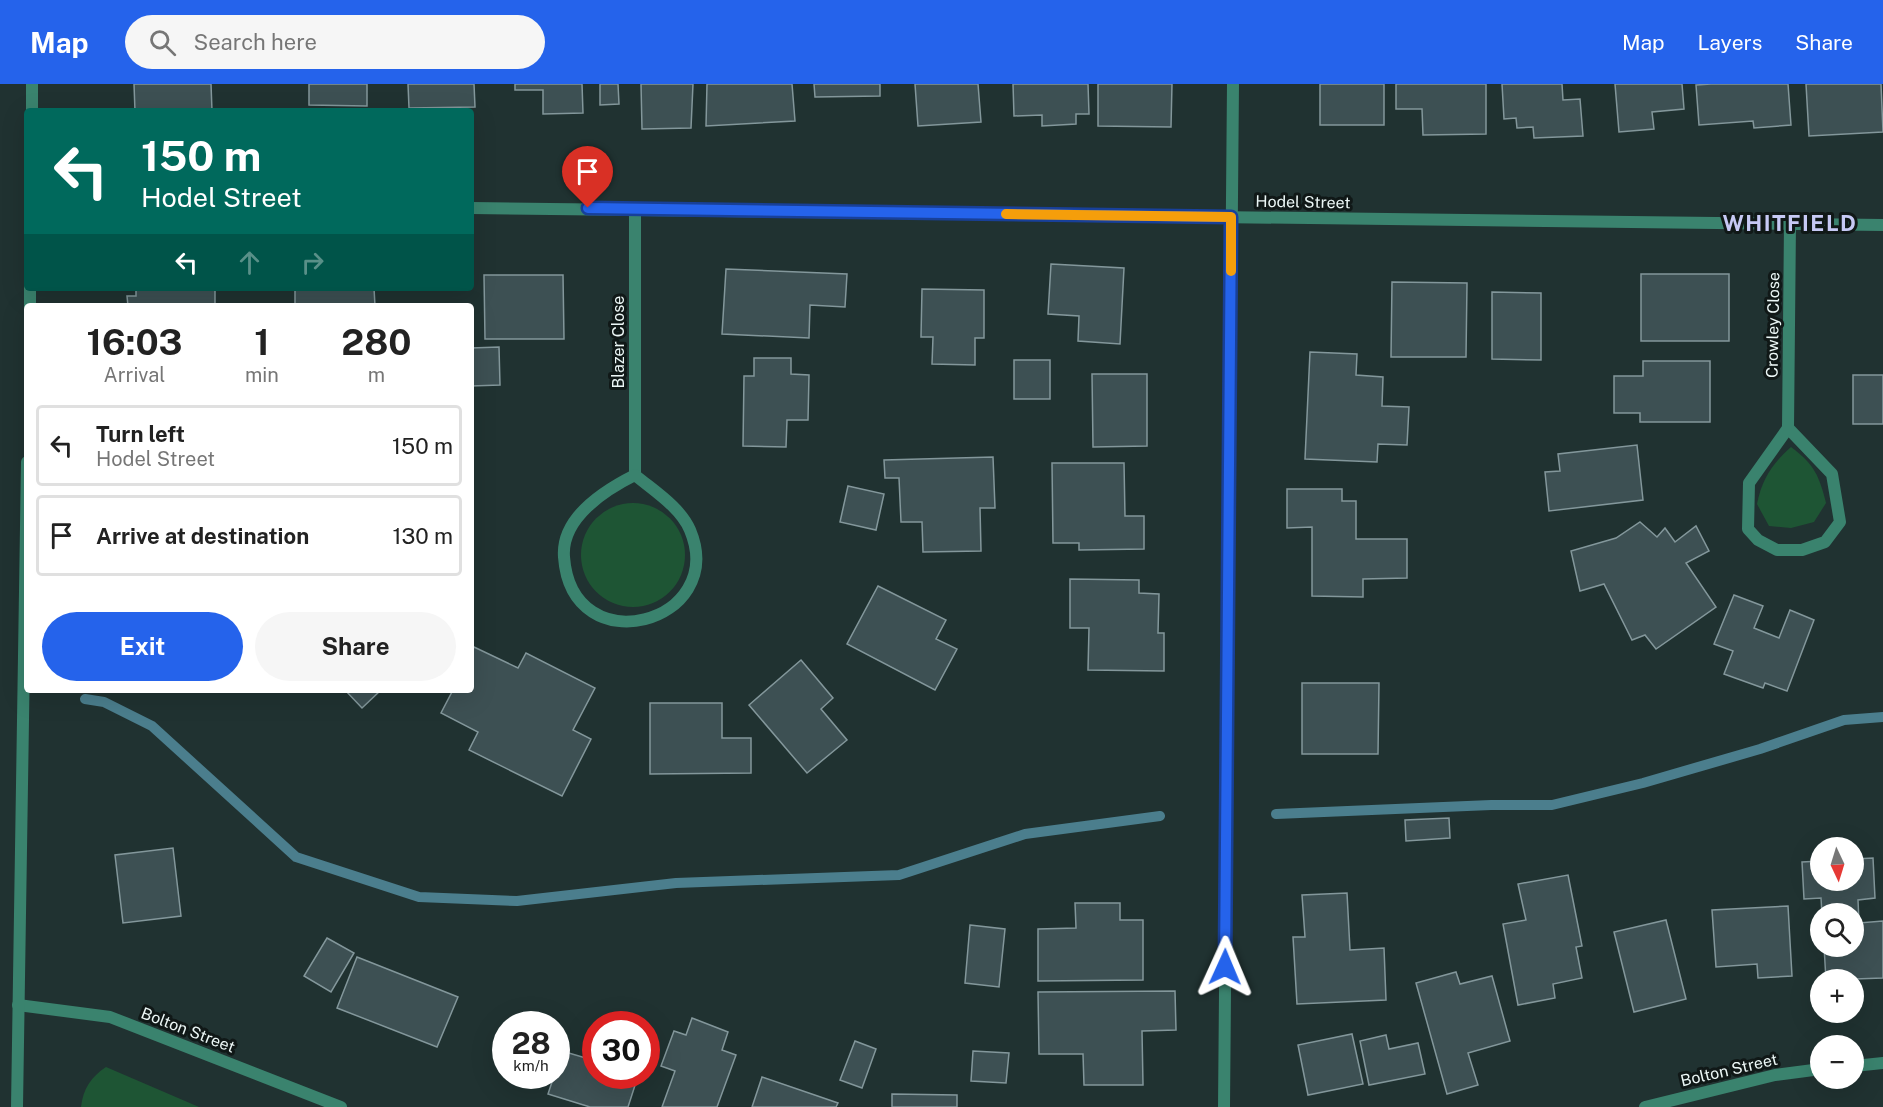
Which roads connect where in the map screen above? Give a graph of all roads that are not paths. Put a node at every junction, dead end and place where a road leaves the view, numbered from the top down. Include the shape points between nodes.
1 (32, 84) edge
2 (1233, 84) edge
3 (32, 108) edge
4 (474, 208) edge
5 (635, 209) junction
6 (1231, 217) junction
7 (1790, 223) junction
8 (1883, 225) edge
9 (1788, 428) junction
10 (635, 476) junction
11 (24, 643) edge
12 (18, 1005) junction
13 (1883, 1063) edge
14 (1864, 1065) edge
15 (1810, 1072) edge
16 (17, 1107) edge
17 (341, 1107) edge
18 (1224, 1107) edge
19 (1645, 1107) edge

1 - 3 street
2 - 6 street
4 - 5 street, Hodel Street
5 - 6 street, Hodel Street
5 - 10 street, Blazer Close
6 - 7 street, Hodel Street
6 - 18 street
7 - 8 street, Hodel Street
7 - 9 street, Crowley Close
9 - 9 street via 1832,474 1840,522 1825,543 1802,550 1777,550 1758,540 1748,529 1749,483
10 - 10 street via 676,511 689,529 695,550 694,572 685,593 670,610 650,620 628,623 607,619 574,594 566,575 564,553 568,533 579,515 612,487
11 - 12 street
12 - 16 street
12 - 17 street, Bolton Street via 110,1017
13 - 14 street
15 - 19 street, Bolton Street via 1765,1078

